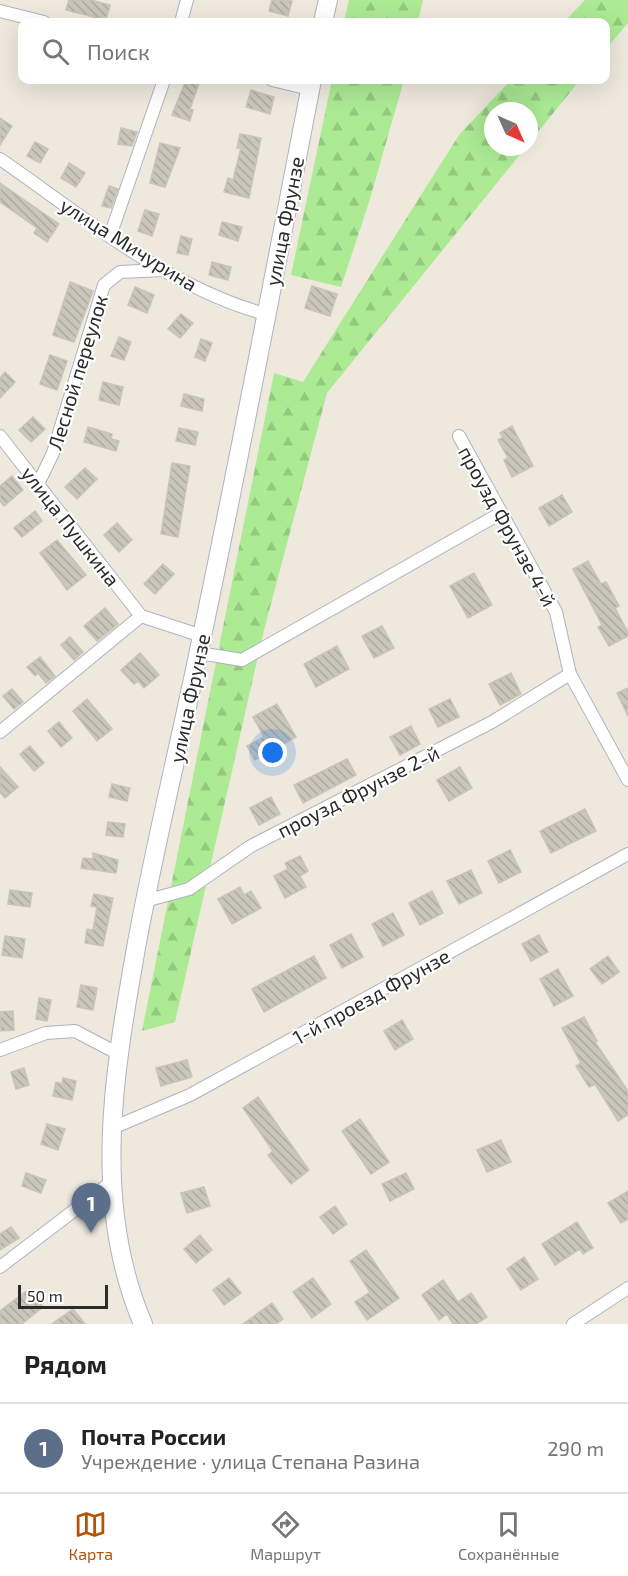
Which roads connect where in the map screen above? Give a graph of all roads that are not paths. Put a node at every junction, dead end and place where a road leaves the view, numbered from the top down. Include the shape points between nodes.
1 (187, 0) edge
2 (328, 0) edge
3 (0, 11) edge
4 (28, 18) edge
5 (182, 18) edge
6 (324, 18) edge
7 (164, 84) edge
8 (311, 84) edge
9 (0, 159) edge
10 (110, 236) junction
11 (163, 270) junction
12 (265, 314) junction
13 (0, 436) edge
14 (459, 436) dead end
15 (38, 484) junction
16 (501, 513) junction
17 (141, 616) junction
18 (200, 645) junction
19 (570, 674) junction
20 (0, 732) edge
21 (628, 780) edge
22 (628, 854) edge
23 (145, 901) junction
24 (0, 1050) edge
25 (117, 1053) junction
26 (110, 1128) junction
27 (110, 1183) junction
28 (0, 1267) edge
29 (626, 1292) edge
30 (143, 1324) edge
31 (573, 1324) edge

1 - 5 street
2 - 6 street
3 - 4 street
7 - 10 street
8 - 12 street, улица Фрунзе
9 - 10 street, улица Мичурина
10 - 11 street, улица Мичурина
11 - 12 street, улица Мичурина via 228,304
11 - 15 street, Лесной переулок via 120,272 104,285 53,453
12 - 18 street, улица Фрунзе
13 - 15 street, улица Пушкина
14 - 16 street, проузд Фрунзе 4-й
15 - 17 street, улица Пушкина
16 - 18 street via 242,660
16 - 19 street, проузд Фрунзе 4-й via 556,612
17 - 18 street
17 - 20 street
18 - 23 street, улица Фрунзе
19 - 21 street, проузд Фрунзе 4-й
19 - 23 street, проузд Фрунзе 2-й via 492,722 251,846 189,889
22 - 26 street, 1-й проезд Фрунзе via 190,1095
23 - 25 street, улица Фрунзе
24 - 25 street via 46,1033 75,1031
25 - 26 street, улица Фрунзе
26 - 27 street, улица Фрунзе
27 - 28 street
27 - 30 street, улица Фрунзе via 126,1272
29 - 31 street

